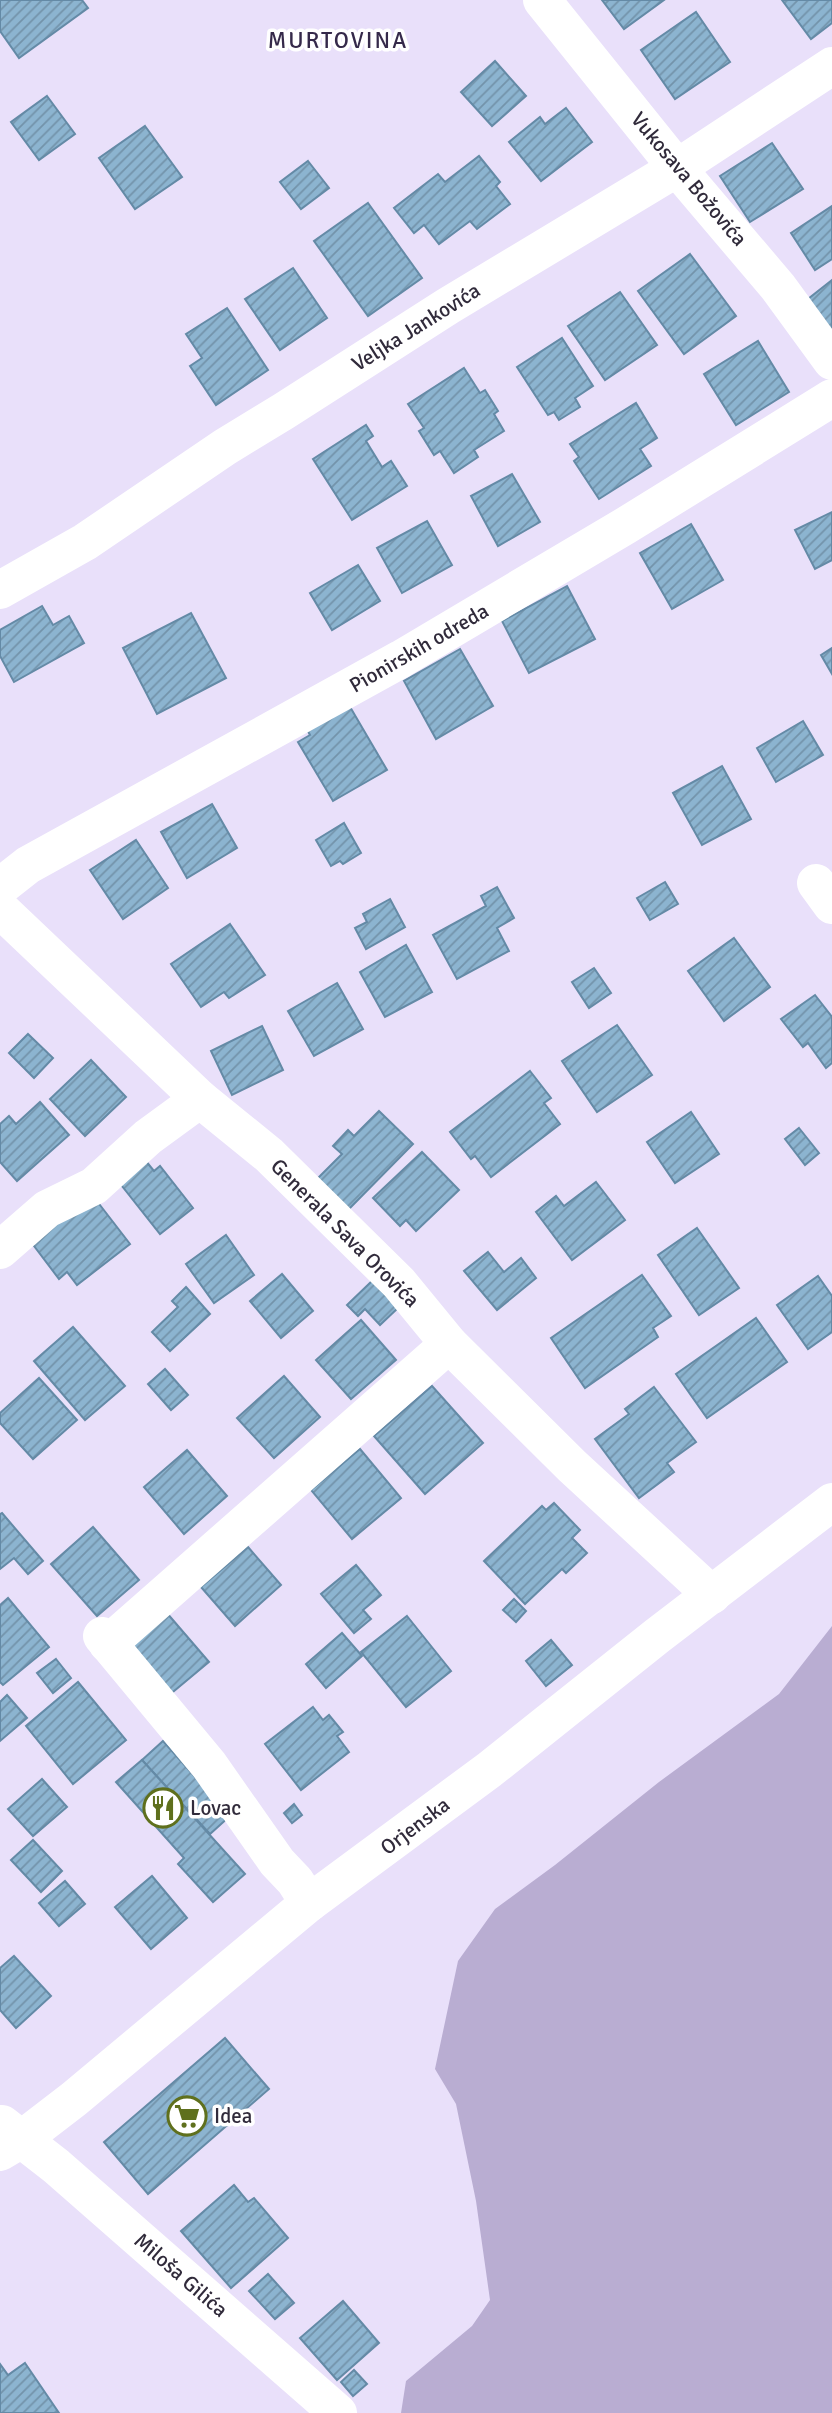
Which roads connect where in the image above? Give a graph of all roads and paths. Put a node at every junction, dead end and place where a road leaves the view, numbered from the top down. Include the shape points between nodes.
1 (542, 0) edge
2 (832, 65) edge
3 (677, 168) junction
4 (832, 361) edge
5 (832, 398) edge
6 (0, 590) edge
7 (0, 887) edge
8 (0, 909) edge
9 (200, 1099) junction
10 (0, 1250) edge
11 (449, 1344) junction
12 (832, 1502) edge
13 (712, 1595) junction
14 (310, 1903) junction
15 (7, 2138) edge
16 (338, 2413) edge

1 - 3 street, Vukosava Božovića
2 - 3 street, Veljka Jankovića
3 - 4 street, Vukosava Božovića via 778,287
3 - 6 street, Veljka Jankovića via 448,306 85,542
5 - 7 street, Pionirskih odreda via 401,659 28,865
8 - 9 street, Generala Sava Orovića
9 - 10 street via 148,1137 94,1186 47,1209
9 - 11 street, Generala Sava Orovića via 269,1155 399,1283
11 - 13 street, Generala Sava Orovića
11 - 14 street via 105,1640 209,1765
12 - 13 street, Orjenska
13 - 14 street, Orjenska
14 - 15 street, Orjenska via 74,2099
15 - 16 street, Miloša Gilića via 56,2166

